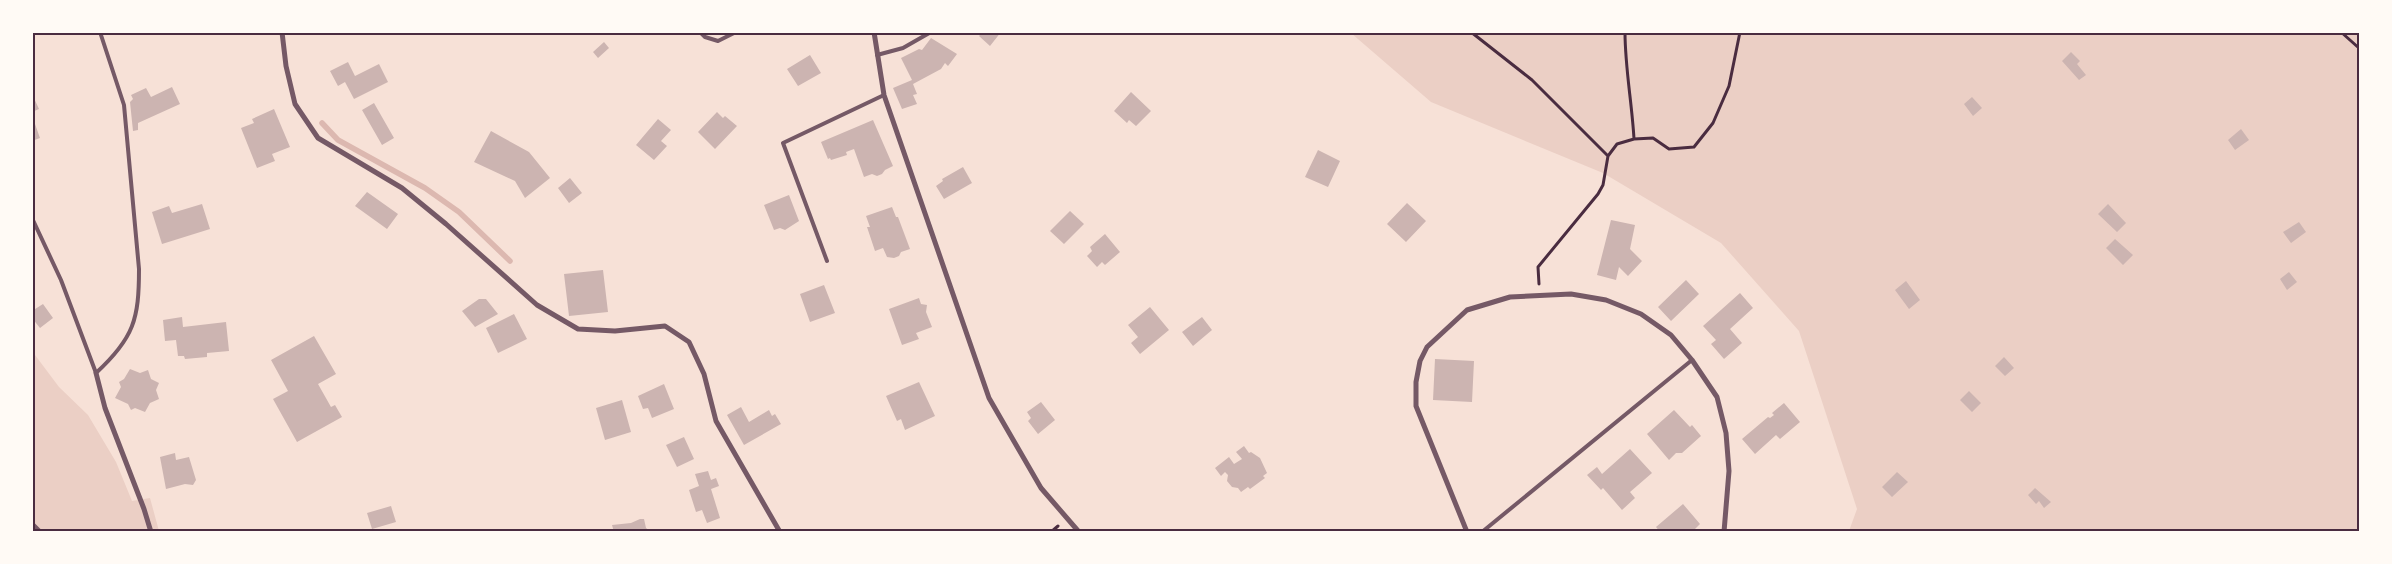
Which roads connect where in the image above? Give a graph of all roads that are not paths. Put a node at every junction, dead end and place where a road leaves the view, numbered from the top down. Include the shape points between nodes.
1 (100, 32) edge
2 (282, 32) edge
3 (700, 32) edge
4 (736, 32) edge
5 (874, 32) edge
6 (931, 32) edge
7 (877, 55) junction
8 (884, 96) junction
9 (32, 218) edge
10 (827, 261) dead end
11 (1692, 360) junction
12 (96, 373) junction
13 (32, 524) edge
14 (40, 532) edge
15 (151, 532) edge
16 (780, 532) edge
17 (1079, 532) edge
18 (1467, 532) edge
19 (1482, 532) edge
20 (1724, 532) edge

1 - 12 lane via 124,105 139,294 137,316 127,338 117,354
2 - 16 street via 294,104 318,138 402,188 537,305 578,329 615,331 664,326 689,342 704,374 716,421
3 - 4 lane via 718,41
5 - 7 street
6 - 7 lane via 903,48
7 - 8 street
8 - 10 lane via 783,143
8 - 17 street via 988,398 1042,488
9 - 12 lane via 61,280
11 - 18 street via 1671,335 1641,314 1606,300 1571,294 1540,294 1510,297 1467,310 1427,347 1416,382 1416,406
11 - 19 lane
11 - 20 street via 1717,397 1726,432 1729,471
12 - 15 street via 105,408
13 - 14 street

